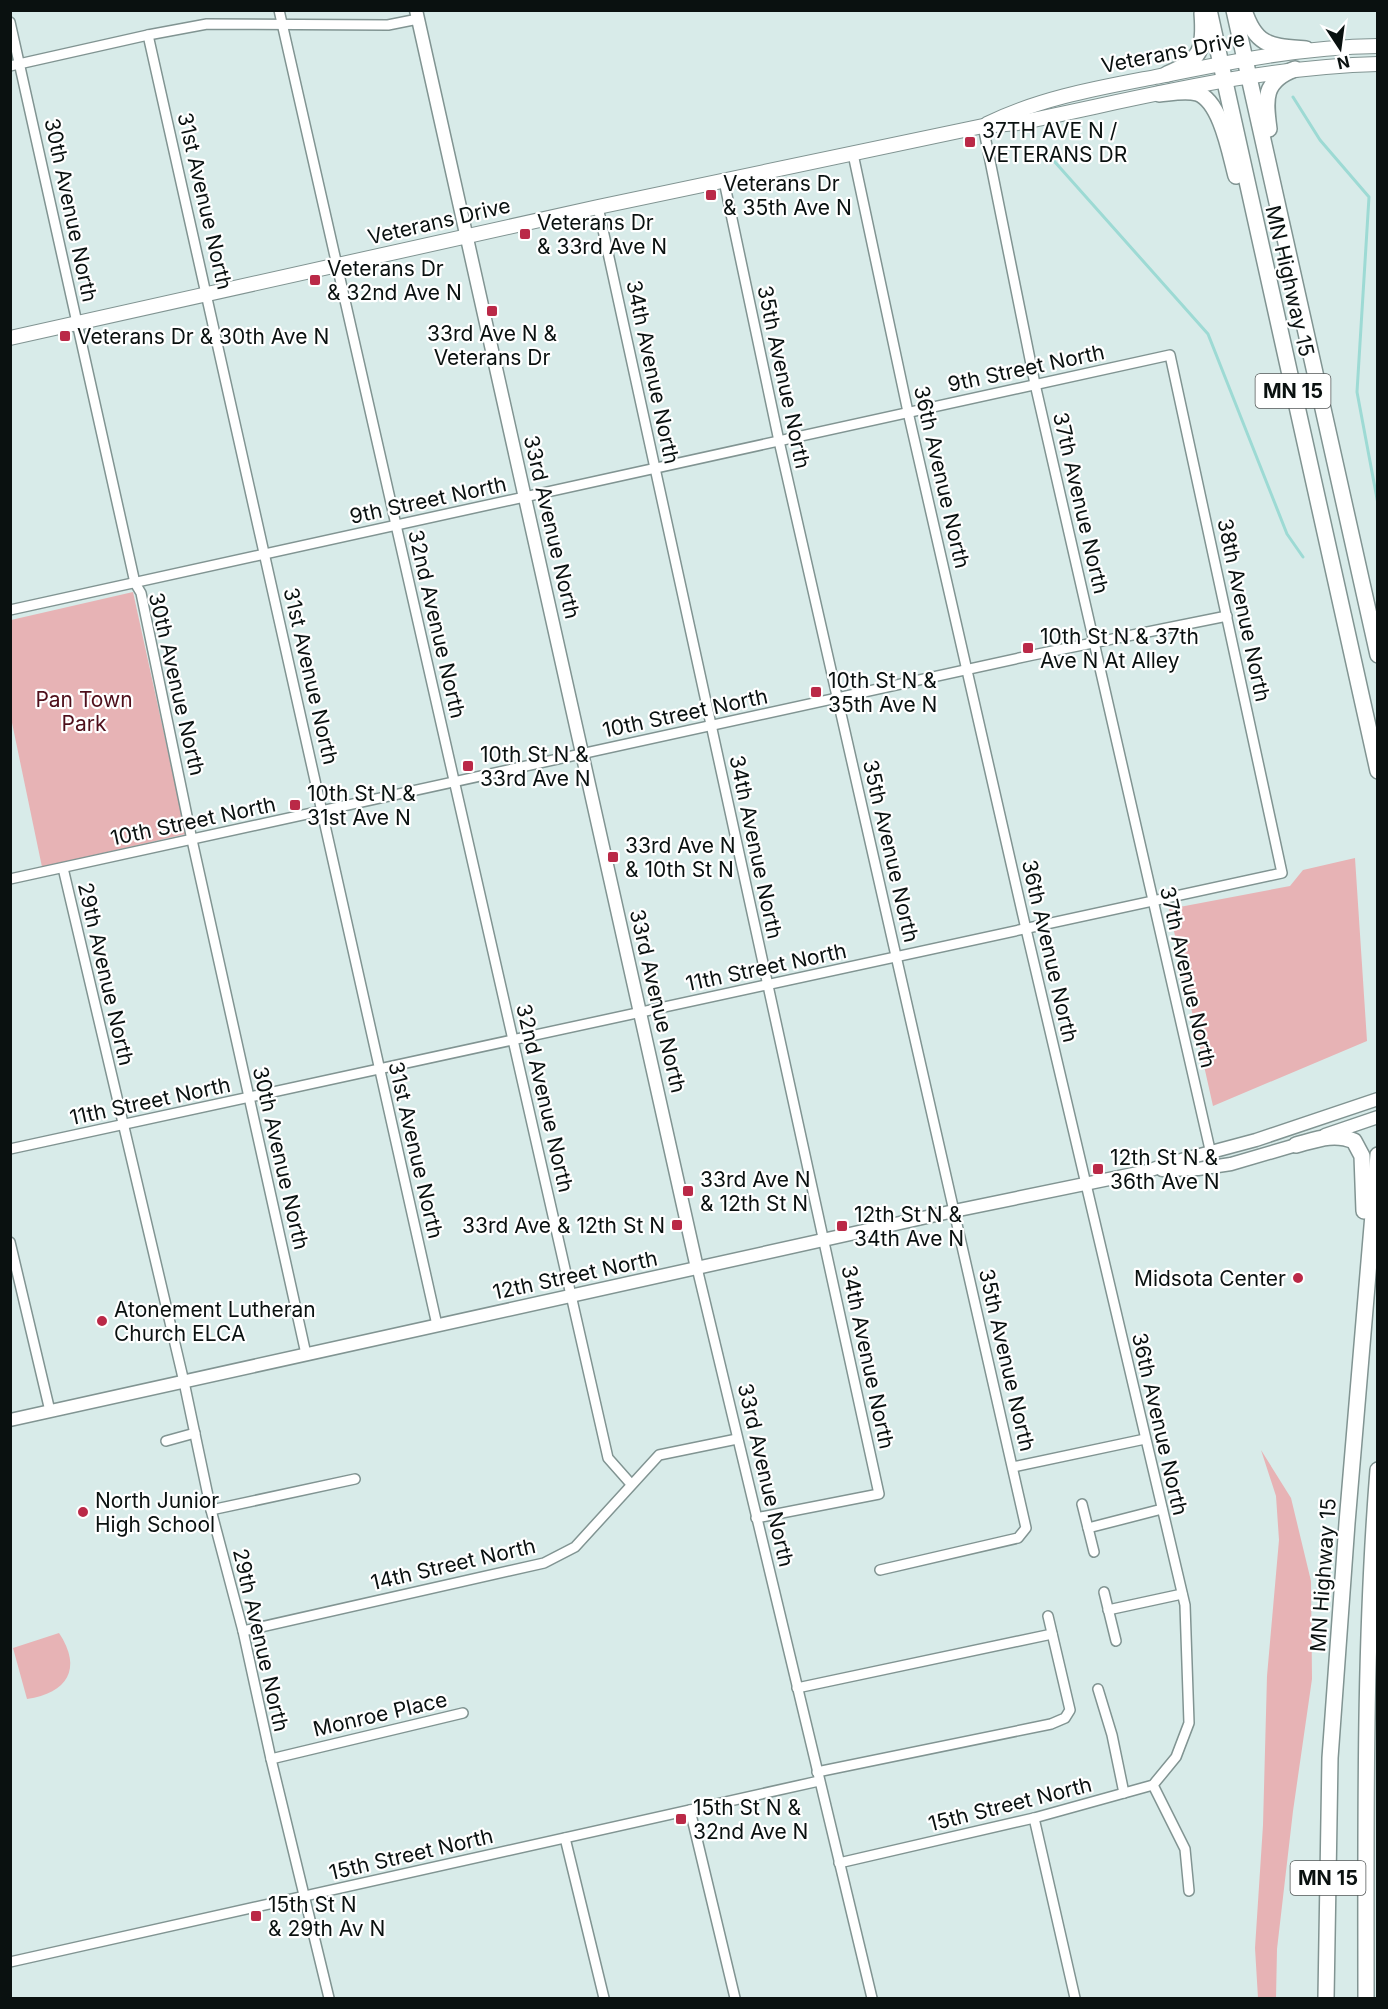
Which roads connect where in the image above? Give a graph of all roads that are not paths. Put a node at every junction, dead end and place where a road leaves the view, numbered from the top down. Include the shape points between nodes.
1 (279, 10) edge
2 (1202, 10) edge
3 (1209, 10) edge
4 (1234, 10) edge
5 (1244, 10) edge
6 (417, 15) edge
7 (10, 22) edge
8 (282, 25) junction
9 (148, 34) junction
10 (1377, 46) edge
11 (1306, 49) junction
12 (1245, 58) junction
13 (1221, 64) junction
14 (1377, 64) edge
15 (15, 65) edge
16 (1295, 69) junction
17 (1167, 74) junction
18 (1248, 75) junction
19 (1224, 81) junction
20 (1159, 94) junction
21 (983, 126) junction
22 (853, 154) junction
23 (724, 181) junction
24 (598, 207) junction
25 (467, 236) junction
26 (1284, 236) junction
27 (337, 265) junction
28 (1266, 266) junction
29 (207, 294) junction
30 (78, 323) junction
31 (10, 338) edge
32 (1170, 355) joint
33 (1035, 384) junction
34 (909, 412) junction
35 (779, 441) junction
36 (655, 468) junction
37 (525, 497) junction
38 (396, 525) junction
39 (265, 554) junction
40 (135, 583) junction
41 (10, 610) edge
42 (1227, 616) junction
43 (1095, 642) junction
44 (1377, 655) edge
45 (967, 669) junction
46 (838, 698) junction
47 (712, 726) junction
48 (582, 754) junction
49 (1377, 771) edge
50 (454, 782) junction
51 (322, 811) junction
52 (192, 840) junction
53 (63, 868) junction
54 (1282, 873) joint
55 (10, 879) edge
56 (1152, 901) junction
57 (1026, 929) junction
58 (896, 957) junction
59 (768, 985) junction
60 (640, 1012) junction
61 (513, 1040) junction
62 (380, 1069) junction
63 (249, 1097) junction
64 (1377, 1099) edge
65 (1377, 1117) edge
66 (123, 1125) junction
67 (1296, 1145) junction
68 (10, 1149) edge
69 (1210, 1152) junction
70 (1377, 1155) edge
71 (1214, 1167) junction
72 (1148, 1171) junction
73 (1085, 1184) junction
74 (954, 1211) junction
75 (824, 1240) junction
76 (10, 1242) edge
77 (697, 1268) junction
78 (571, 1295) junction
79 (437, 1325) junction
80 (1363, 1335) junction
81 (306, 1354) junction
82 (184, 1382) junction
83 (50, 1411) junction
84 (10, 1420) edge
85 (195, 1433) junction
86 (737, 1439) junction
87 (1145, 1439) junction
88 (166, 1441) dead end
89 (1013, 1467) junction
90 (1377, 1470) edge
91 (355, 1479) dead end
92 (631, 1484) junction
93 (1082, 1504) dead end
94 (1162, 1509) junction
95 (211, 1510) junction
96 (756, 1518) junction
97 (1088, 1528) junction
98 (1094, 1552) dead end
99 (880, 1570) dead end
100 (1104, 1592) dead end
101 (1182, 1594) junction
102 (1108, 1610) junction
103 (1048, 1616) dead end
104 (243, 1631) junction
105 (1052, 1634) junction
106 (1116, 1641) dead end
107 (797, 1689) junction
108 (1098, 1689) dead end
109 (463, 1713) dead end
110 (271, 1759) junction
111 (818, 1777) junction
112 (1153, 1785) junction
113 (1124, 1793) junction
114 (690, 1810) junction
115 (1035, 1818) junction
116 (565, 1838) junction
117 (839, 1863) junction
118 (1190, 1891) dead end
119 (305, 1896) junction
120 (10, 1962) edge
121 (329, 1998) edge
122 (604, 1998) edge
123 (735, 1998) edge
124 (872, 1998) edge
125 (1075, 1998) edge
126 (1326, 1998) edge
127 (1365, 1998) edge

1 - 8 street, 32nd Avenue North
2 - 17 highway via 1199,53 1184,67
3 - 13 highway, MN Highway 15 / MN 15
4 - 12 highway, MN Highway 15 / MN 15
5 - 11 highway via 1262,41 1272,46
6 - 8 street via 388,25
6 - 25 street, 33rd Avenue North
7 - 15 street, 30th Avenue North
8 - 9 street via 207,24
8 - 27 street, 32nd Avenue North
9 - 15 street
9 - 29 street, 31st Avenue North
10 - 11 main road, Veterans Drive
11 - 12 main road, Veterans Drive
12 - 13 main road, Veterans Drive
12 - 18 highway, MN Highway 15 / MN 15
13 - 17 main road, Veterans Drive
13 - 19 highway, MN Highway 15 / MN 15
14 - 16 main road, Veterans Drive
15 - 30 street, 30th Avenue North
16 - 18 main road, Veterans Drive
16 - 26 highway via 1272,84 1266,102
17 - 21 main road, Veterans Drive via 1058,98
18 - 19 main road, Veterans Drive
18 - 26 highway, MN Highway 15 / MN 15
19 - 20 main road, Veterans Drive
19 - 28 highway, MN Highway 15 / MN 15
20 - 21 main road, Veterans Drive via 1018,123
20 - 28 highway via 1195,93 1212,106
21 - 22 main road, Veterans Drive
21 - 33 street, 37th Avenue North
22 - 23 main road, Veterans Drive
22 - 34 street, 36th Avenue North
23 - 24 main road, Veterans Drive
23 - 35 street, 35th Avenue North
24 - 25 main road, Veterans Drive
24 - 36 street, 34th Avenue North
25 - 27 main road, Veterans Drive
25 - 37 street, 33rd Avenue North
26 - 44 highway, MN Highway 15 / MN 15
27 - 29 main road, Veterans Drive
27 - 38 street, 32nd Avenue North
28 - 49 highway, MN Highway 15 / MN 15
29 - 30 main road, Veterans Drive
29 - 39 street, 31st Avenue North
30 - 31 main road, Veterans Drive
30 - 40 street, 30th Avenue North
32 - 33 street, 9th Street North
32 - 42 street, 38th Avenue North
33 - 34 street, 9th Street North
33 - 43 street, 37th Avenue North
34 - 35 street, 9th Street North
34 - 45 street, 36th Avenue North
35 - 36 street, 9th Street North
35 - 46 street, 35th Avenue North
36 - 37 street, 9th Street North
36 - 47 street, 34th Avenue North
37 - 38 street, 9th Street North
37 - 48 street, 33rd Avenue North
38 - 39 street, 9th Street North
38 - 50 street, 32nd Avenue North
39 - 40 street, 9th Street North
39 - 51 street, 31st Avenue North
40 - 41 street, 9th Street North
40 - 52 street, 30th Avenue North via 143,604
42 - 43 street, 10th Street North
42 - 54 street, 38th Avenue North
43 - 45 street, 10th Street North
43 - 56 street, 37th Avenue North
45 - 46 street, 10th Street North
45 - 57 street, 36th Avenue North
46 - 47 street, 10th Street North
46 - 58 street, 35th Avenue North
47 - 48 street, 10th Street North
47 - 59 street, 34th Avenue North
48 - 50 street, 10th Street North
48 - 60 street, 33rd Avenue North
50 - 51 street, 10th Street North
50 - 61 street, 32nd Avenue North
51 - 52 street, 10th Street North
51 - 62 street, 31st Avenue North
52 - 53 street, 10th Street North
52 - 63 street, 30th Avenue North
53 - 55 street, 10th Street North
53 - 66 street, 29th Avenue North
54 - 56 street, 11th Street North
56 - 57 street, 11th Street North
56 - 69 street, 37th Avenue North
57 - 58 street, 11th Street North
57 - 73 street, 36th Avenue North
58 - 59 street, 11th Street North
58 - 74 street, 35th Avenue North
59 - 60 street, 11th Street North
59 - 75 street, 34th Avenue North
60 - 61 street, 11th Street North
60 - 77 street, 33rd Avenue North
61 - 62 street, 11th Street North
61 - 78 street, 32nd Avenue North
62 - 63 street, 11th Street North
62 - 79 street, 31st Avenue North
63 - 66 street, 11th Street North
63 - 81 street, 30th Avenue North
64 - 69 street, 12th Street North
65 - 67 street, 12th Street North
66 - 68 street, 11th Street North
66 - 82 street, 29th Avenue North
67 - 71 street, 12th Street North
67 - 80 highway via 1340,1137 1354,1141 1362,1155
69 - 71 street, 37th Avenue North
69 - 72 street, 12th Street North
70 - 80 highway, MN Highway 15 / MN 15
71 - 72 street, 12th Street North
72 - 73 street, 12th Street North
73 - 74 street, 12th Street North
73 - 87 street, 36th Avenue North
74 - 75 street, 12th Street North
74 - 89 street, 35th Avenue North
75 - 77 street, 12th Street North
75 - 96 street, 34th Avenue North via 879,1494
76 - 83 street
77 - 78 street, 12th Street North
77 - 86 street, 33rd Avenue North
78 - 79 street, 12th Street North
78 - 92 street, 32nd Avenue North via 608,1458
79 - 81 street, 12th Street North
80 - 126 highway, MN Highway 15 / MN 15 via 1330,1758
81 - 82 street, 12th Street North
82 - 83 street, 12th Street North
82 - 85 street, 29th Avenue North
83 - 84 street, 12th Street North
85 - 88 street
85 - 95 street, 29th Avenue North
86 - 92 street, 14th Street North via 659,1455
86 - 96 street, 33rd Avenue North
87 - 89 street
87 - 94 street, 36th Avenue North
89 - 99 street, 35th Avenue North via 1026,1528 1018,1538
90 - 127 highway, MN 15 via 1366,1758
91 - 95 street
92 - 104 street, 14th Street North via 575,1548 544,1563
93 - 97 street
94 - 97 street
94 - 101 street, 36th Avenue North
95 - 104 street, 29th Avenue North
96 - 107 street, 33rd Avenue North
97 - 98 street
100 - 102 street
101 - 102 street
101 - 112 street, 36th Avenue North via 1189,1723 1176,1757
102 - 106 street
103 - 105 street, 15th Street North
104 - 110 street, 29th Avenue North
105 - 107 street
105 - 111 street, 15th Street North via 1070,1710 1065,1718
107 - 111 street, 33rd Avenue North
108 - 113 street
109 - 110 street, Monroe Place
110 - 119 street, 29th Avenue North
111 - 114 street, 15th Street North
111 - 117 street, 33rd Avenue North
112 - 113 street, 15th Street North
112 - 118 street via 1185,1849
113 - 115 street, 15th Street North
114 - 116 street, 15th Street North
114 - 123 street
115 - 117 street, 15th Street North
115 - 125 street
116 - 119 street, 15th Street North
116 - 122 street
117 - 124 street, 33rd Avenue North
119 - 120 street, 15th Street North
119 - 121 street, 29th Avenue North

